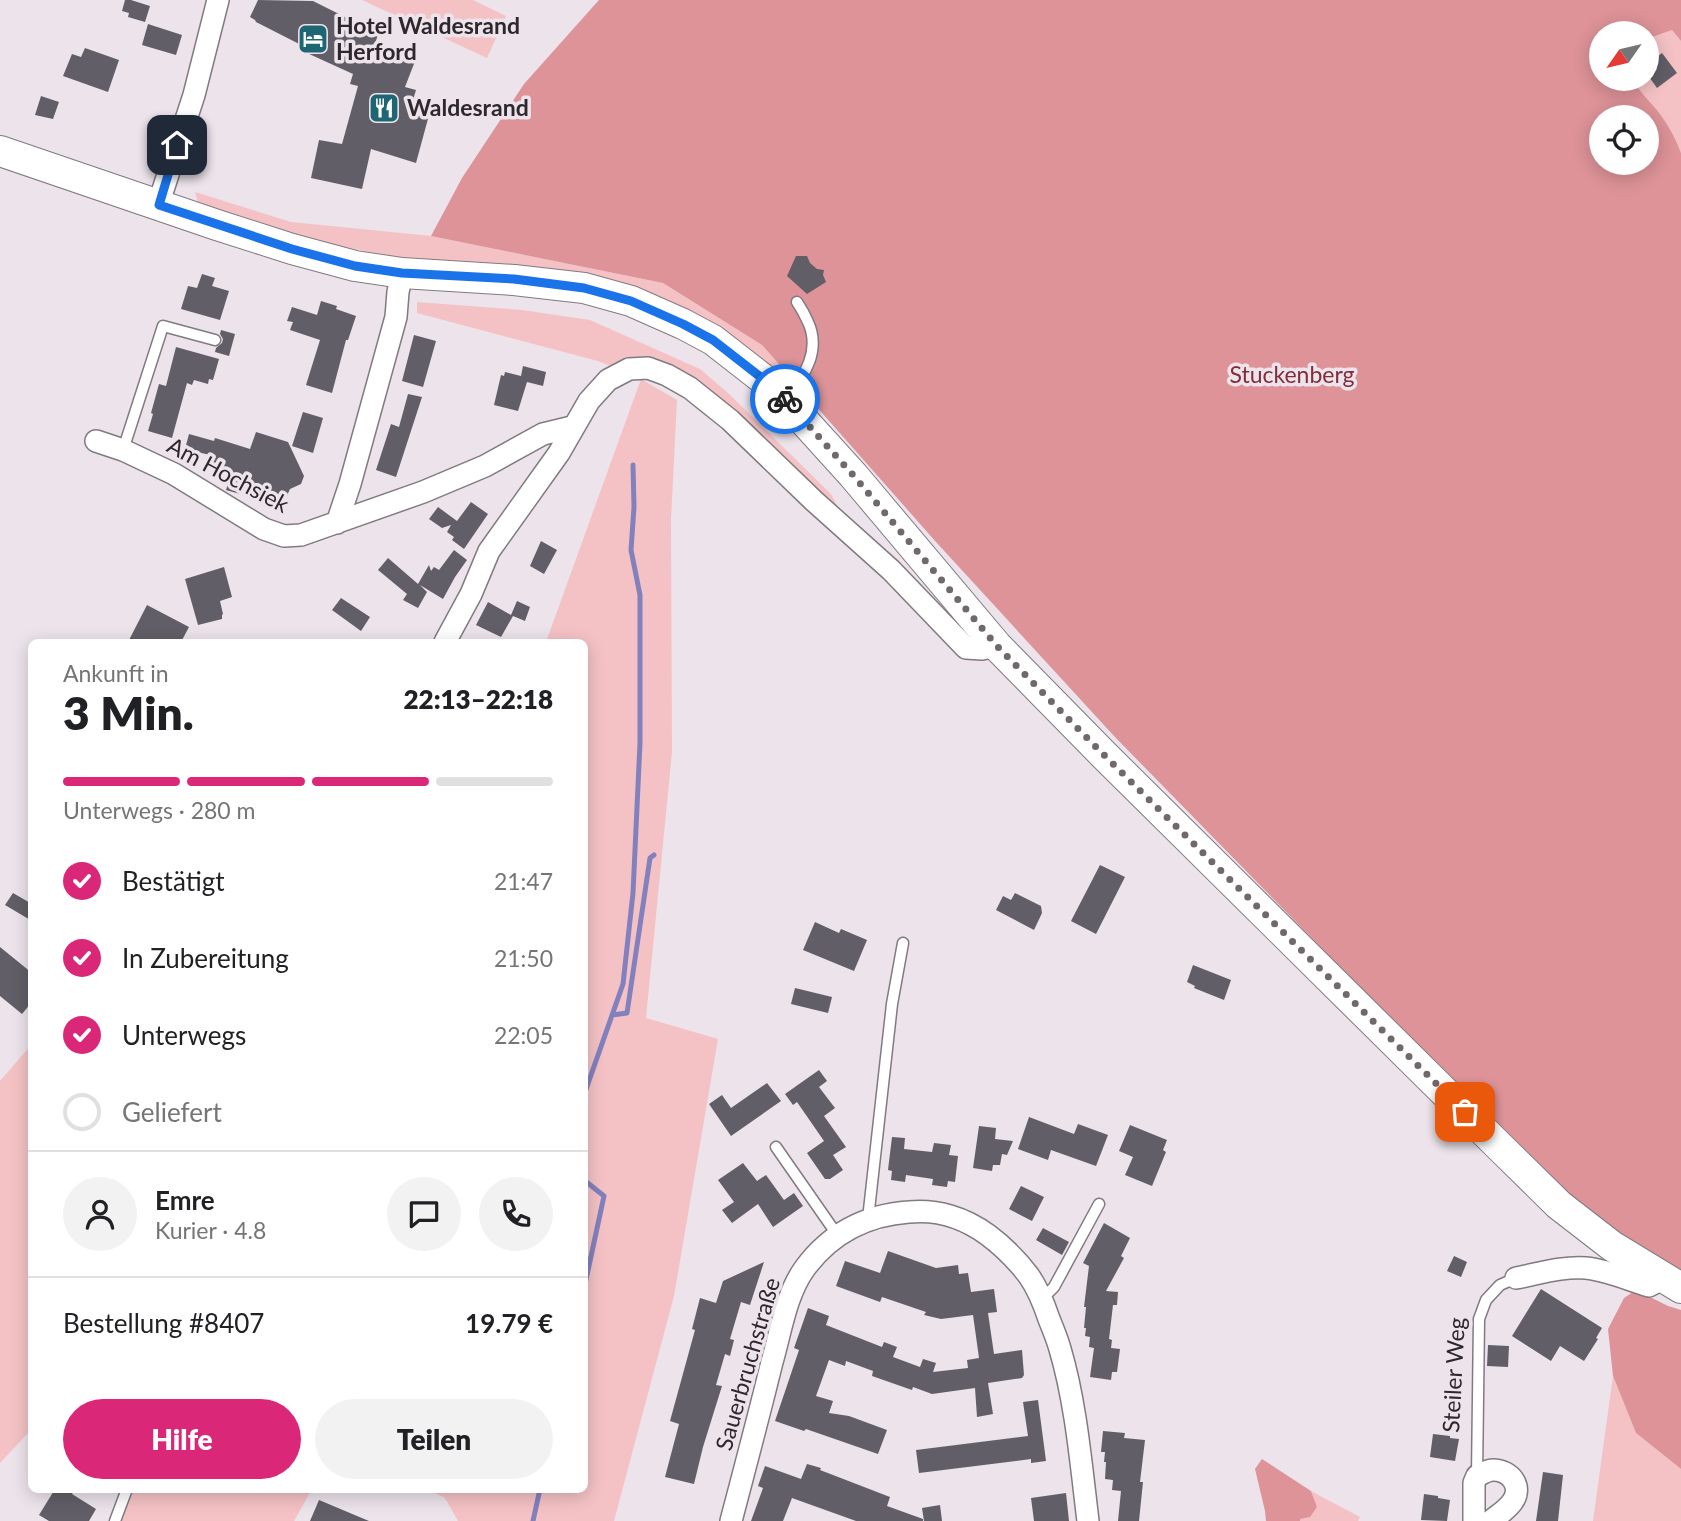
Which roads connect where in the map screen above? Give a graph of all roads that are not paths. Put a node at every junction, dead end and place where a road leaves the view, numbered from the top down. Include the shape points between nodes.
1 (218, 0) edge
2 (0, 150) edge
3 (159, 205) junction
4 (402, 273) junction
5 (797, 302) dead end
6 (215, 340) dead end
7 (785, 400) junction
8 (572, 427) junction
9 (96, 440) dead end
10 (123, 450) junction
11 (337, 523) junction
12 (447, 639) edge
13 (997, 646) junction
14 (903, 943) dead end
15 (776, 1147) dead end
16 (1100, 1204) dead end
17 (868, 1219) junction
18 (838, 1236) junction
19 (1516, 1278) joint
20 (1672, 1283) edge
21 (1042, 1299) junction
22 (1477, 1476) junction
23 (126, 1493) edge
24 (115, 1521) edge
25 (731, 1521) edge
26 (1088, 1521) edge
27 (1474, 1521) edge
28 (1491, 1521) edge

1 - 3 street
2 - 3 main road
3 - 4 main road via 292,249
4 - 7 main road via 514,279 584,288 631,301 713,340
4 - 11 street via 396,317
5 - 7 lane via 809,322 811,358
6 - 10 lane via 163,327
7 - 13 main road
8 - 11 street, Am Hochsiek via 544,434 473,471
8 - 12 street via 559,453 489,551
8 - 13 street via 608,380 629,369 648,368 667,375 730,419 967,648
9 - 10 street, Am Hochsiek
10 - 11 street, Am Hochsiek via 284,536
13 - 20 main road via 1559,1205 1612,1246
14 - 17 lane
15 - 18 lane
16 - 21 lane via 1054,1287
17 - 18 street, Sauerbruchstraße
17 - 21 street, Sauerbruchstraße via 926,1210 955,1217 1007,1250
18 - 25 street, Sauerbruchstraße via 804,1270 786,1311
19 - 20 street, Steiler Weg via 1586,1268 1649,1286
19 - 22 lane, Steiler Weg via 1500,1284 1486,1300 1479,1319
21 - 26 street, Sauerbruchstraße via 1069,1389
22 - 27 street, Steiler Weg
22 - 28 street via 1489,1470 1509,1474 1514,1480 1514,1500
23 - 24 lane

